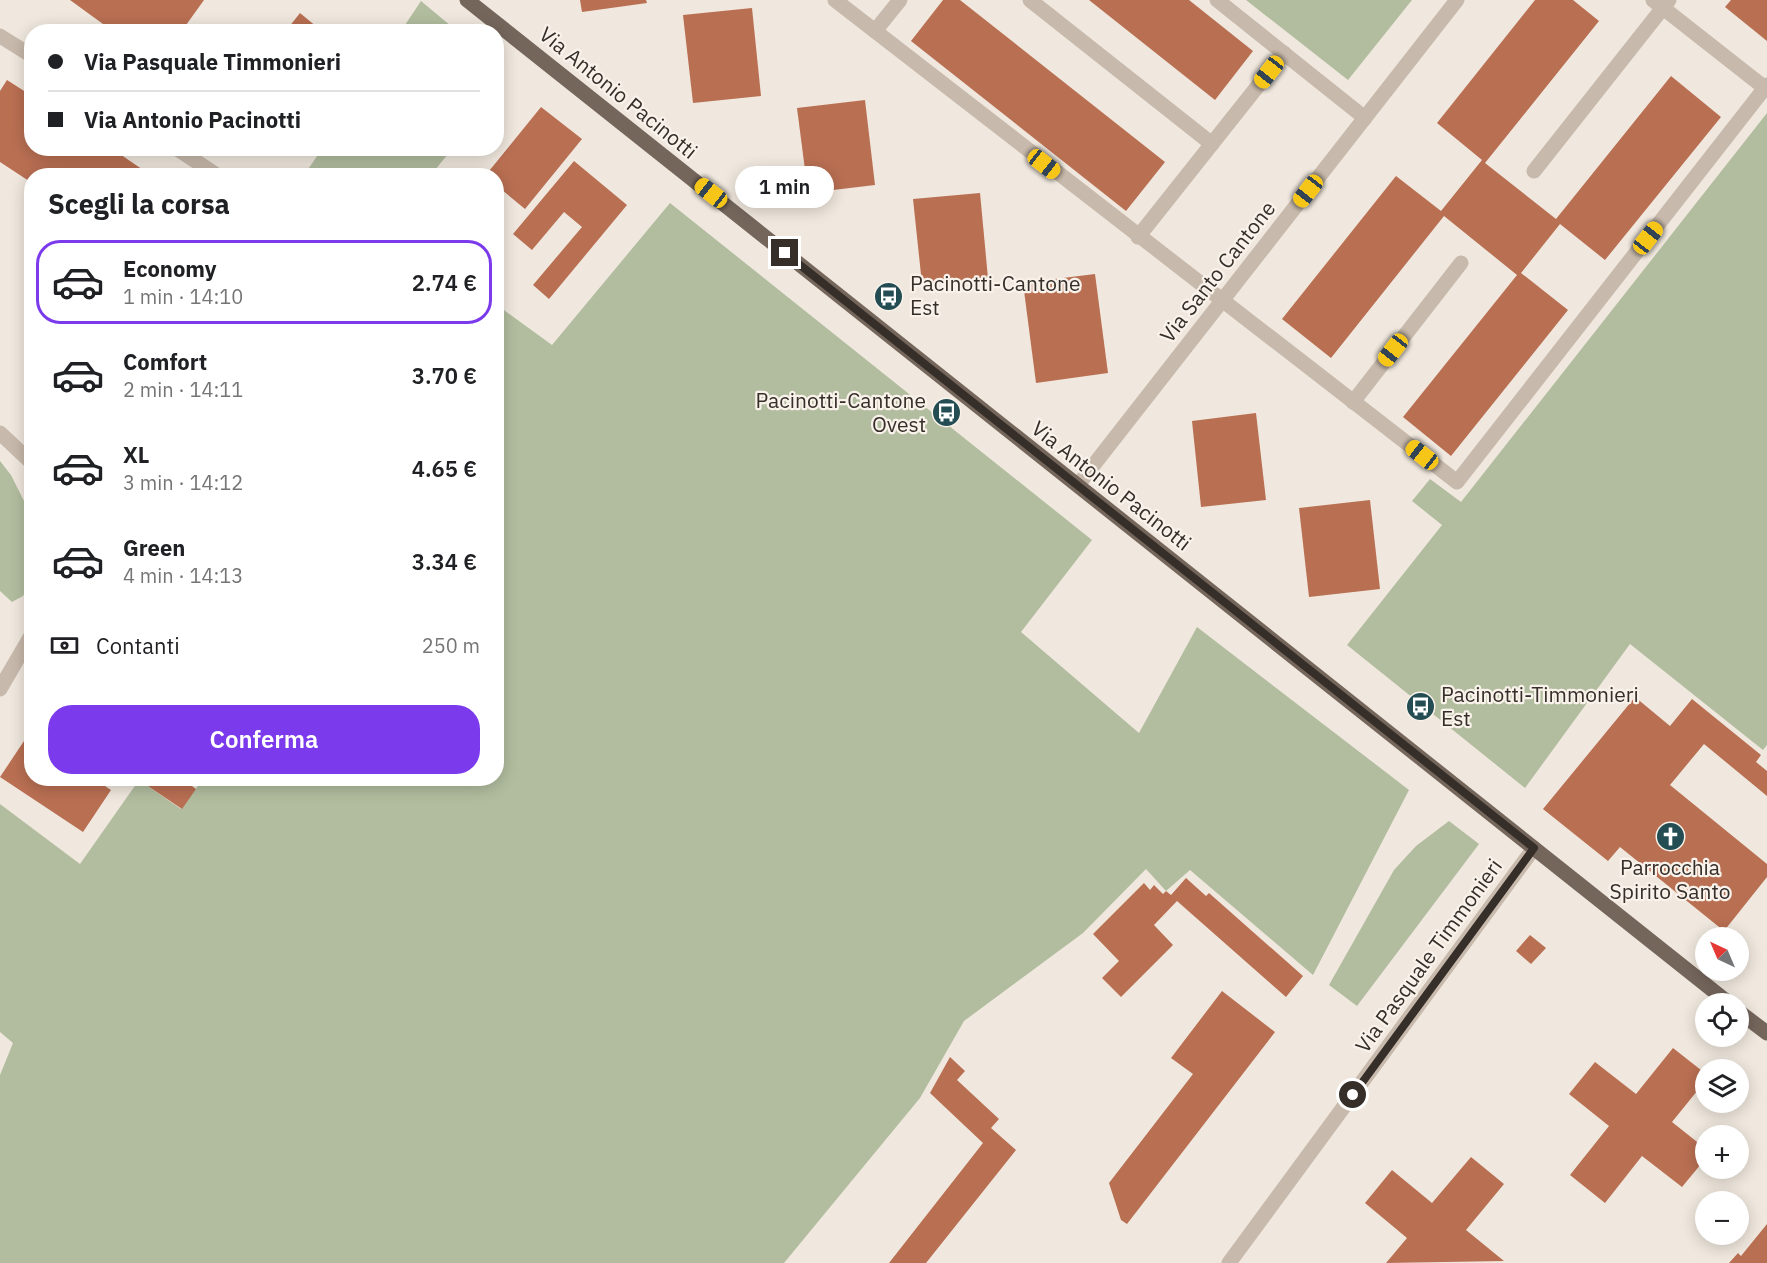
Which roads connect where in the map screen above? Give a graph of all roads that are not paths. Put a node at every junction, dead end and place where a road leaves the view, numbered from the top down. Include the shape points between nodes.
1 (467, 0) edge
2 (835, 0) edge
3 (900, 0) edge
4 (1030, 0) edge
5 (1217, 0) edge
6 (1457, 0) edge
7 (1661, 3) edge
8 (497, 24) edge
9 (504, 29) edge
10 (875, 32) junction
11 (0, 36) edge
12 (24, 51) edge
13 (1284, 54) junction
14 (1766, 86) edge
15 (1365, 118) junction
16 (1212, 144) junction
17 (188, 156) edge
18 (206, 168) edge
19 (1534, 171) dead end
20 (1138, 237) junction
21 (1461, 263) dead end
22 (1223, 300) junction
23 (1353, 402) junction
24 (0, 433) edge
25 (24, 456) edge
26 (1078, 485) junction
27 (24, 648) edge
28 (0, 689) edge
29 (1534, 848) junction
30 (1716, 993) edge
31 (1749, 1019) edge
32 (1767, 1033) edge
33 (1229, 1263) edge

1 - 8 main road, Via Antonio Pacinotti
2 - 10 street
3 - 10 street
4 - 16 street
5 - 13 street
6 - 15 street, Via Santo Cantone
7 - 14 street
7 - 19 street
9 - 26 main road, Via Antonio Pacinotti
10 - 20 street
11 - 12 street
13 - 15 street
13 - 16 street
14 - 23 street via 1457,482
15 - 22 street, Via Santo Cantone
16 - 20 street
17 - 18 street
20 - 22 street
21 - 23 street
22 - 23 street
22 - 26 street, Via Santo Cantone
24 - 25 street
26 - 29 main road, Via Antonio Pacinotti
27 - 28 street
29 - 30 main road, Via Antonio Pacinotti
29 - 33 street, Via Pasquale Timmonieri
31 - 32 main road

